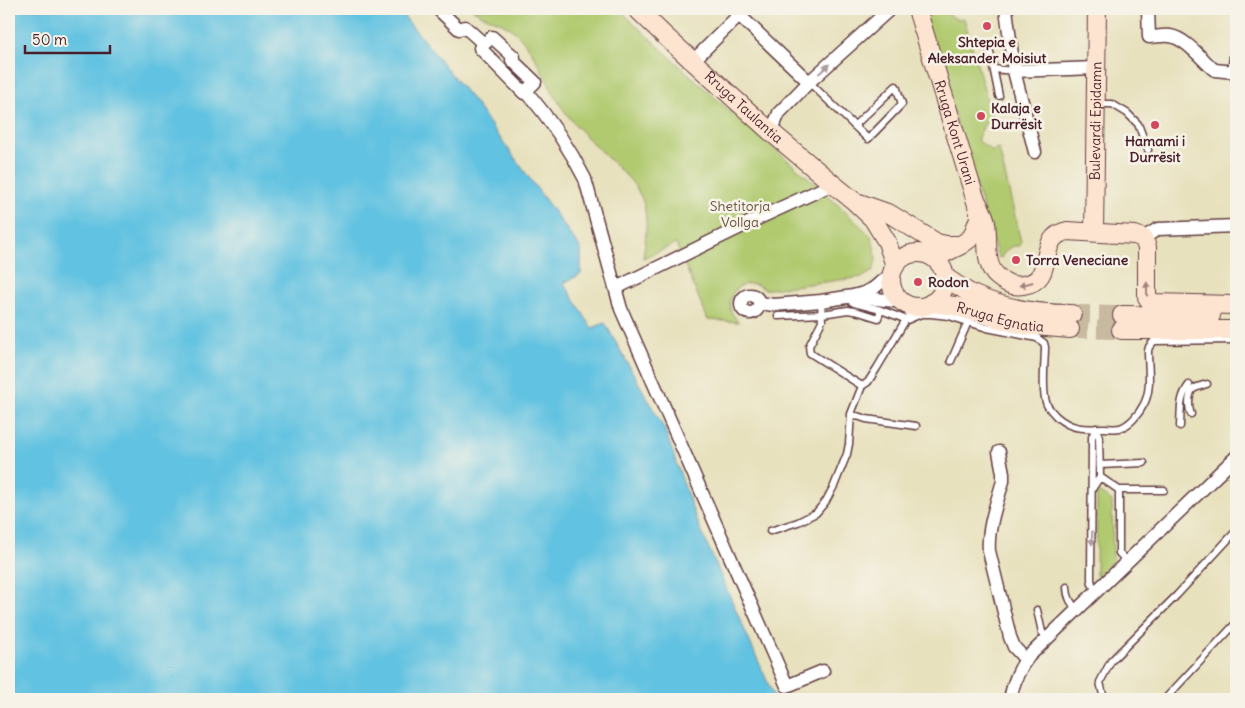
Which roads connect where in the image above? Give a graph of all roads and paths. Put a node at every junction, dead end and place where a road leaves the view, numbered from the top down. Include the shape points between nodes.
1 (438, 9) edge
2 (637, 9) edge
3 (890, 9) edge
4 (917, 9) edge
5 (1006, 9) edge
6 (1097, 9) edge
7 (1148, 9) edge
8 (738, 12) edge
9 (484, 44) junction
10 (990, 52) dead end
11 (1236, 56) edge
12 (693, 61) junction
13 (1096, 68) junction
14 (994, 69) junction
15 (1014, 70) junction
16 (1235, 74) edge
17 (809, 82) junction
18 (526, 91) junction
19 (999, 96) dead end
20 (1096, 104) junction
21 (854, 126) junction
22 (771, 132) junction
23 (1148, 150) dead end
24 (1035, 152) dead end
25 (833, 184) junction
26 (854, 201) junction
27 (1236, 226) edge
28 (1094, 232) junction
29 (1143, 238) junction
30 (973, 241) junction
31 (926, 255) junction
32 (894, 270) junction
33 (945, 277) junction
34 (616, 288) junction
35 (849, 296) junction
36 (759, 303) dead end
37 (822, 308) junction
38 (914, 308) junction
39 (1236, 308) edge
40 (881, 310) junction
41 (778, 316) dead end
42 (1236, 316) edge
43 (968, 322) junction
44 (1236, 330) edge
45 (1236, 340) edge
46 (951, 361) dead end
47 (1189, 384) dead end
48 (1207, 384) dead end
49 (862, 386) junction
50 (851, 414) junction
51 (1192, 414) dead end
52 (916, 426) dead end
53 (1180, 426) dead end
54 (1096, 428) junction
55 (999, 452) dead end
56 (1236, 457) edge
57 (1144, 463) dead end
58 (1100, 465) junction
59 (1100, 477) junction
60 (1092, 489) junction
61 (1119, 490) junction
62 (1164, 490) dead end
63 (770, 531) dead end
64 (1236, 531) edge
65 (1127, 562) junction
66 (1067, 587) dead end
67 (1097, 591) junction
68 (1036, 610) dead end
69 (1077, 610) junction
70 (1236, 623) edge
71 (1048, 639) junction
72 (1026, 660) junction
73 (823, 671) dead end
74 (1010, 699) edge
75 (1104, 699) edge
76 (1165, 699) edge

1 - 9 street
2 - 12 main road, Rruga Taulantia
17 -> 3 street
4 - 30 main road, Rruga Kont Urani via 979,213
5 - 15 street
6 - 13 main road, Bulevardi Epidamn
7 - 16 street via 1149,37 1171,36 1189,46 1215,70
8 - 12 street
8 - 17 street
9 - 18 street via 480,48 524,93
9 - 18 street via 492,37 535,82
10 - 14 lane
11 - 16 street
12 - 22 main road, Rruga Taulantia
13 - 15 street
13 - 20 main road, Bulevardi Epidamn
14 - 15 lane
14 - 19 lane
15 - 24 street
17 - 21 lane
17 - 22 street via 779,113
18 - 34 street via 560,134 585,179
20 - 23 lane via 1112,104 1127,113 1138,124
20 - 28 main road, Bulevardi Epidamn
21 - 21 lane via 868,139 902,104 896,86
22 - 25 main road, Rruga Taulantia
25 - 26 main road, Rruga Taulantia
25 - 34 street
26 - 30 main road via 890,214 937,243
26 - 31 main road, Rruga Taulantia via 899,228
26 - 32 main road, Rruga Taulantia via 882,232 890,248
27 - 29 street via 1158,230
28 - 29 main road, Rruga Kont Urani
28 -> 30 main road, Rruga Kont Urani via 1061,232 1046,252 1040,278 1030,285 1017,286 1004,282 993,273 988,258
39 -> 29 main road via 1233,305 1155,303 1149,300 1147,247
30 - 31 main road via 943,254
31 - 32 main road via 914,253 907,256
31 - 33 main road via 940,265
32 - 35 street via 874,288
32 - 38 main road via 891,282 895,293
33 - 38 main road via 942,292 937,298
33 - 38 main road, Rruga Egnatia via 964,290 991,301 1071,321 1023,325 955,306
34 - 73 street via 621,309 787,686
35 - 37 street
35 - 38 street
35 - 40 lane via 854,303
36 - 37 street
37 - 40 lane via 848,310 878,318
37 - 41 lane
37 - 49 lane via 822,321 809,346 810,353
38 - 40 lane
38 - 43 lane via 922,314 949,316
38 - 49 lane via 868,382
42 - 44 main road via 1122,323
43 - 46 lane
43 - 54 lane via 1042,340 1048,406 1070,426
45 - 54 lane via 1154,341 1148,351 1147,397 1137,416 1120,428
47 - 53 lane via 1181,398
48 - 51 lane via 1193,389 1190,394 1189,410
49 - 50 lane
50 - 52 lane
50 - 63 lane via 850,444 826,501 816,513
54 - 58 lane
54 - 60 lane via 1092,437
55 - 72 street via 1003,481 989,534 989,551 1010,636 1014,647
56 - 65 street
57 - 58 lane
58 - 59 lane
59 - 60 lane
59 - 61 lane
60 -> 67 lane via 1091,579
61 - 62 lane
61 - 65 lane via 1122,528 1119,553
64 - 75 lane via 1111,661 1100,682
65 - 67 street
66 - 69 lane via 1068,597
67 - 69 street
68 - 71 lane via 1042,632
69 - 71 street
70 - 76 lane
71 - 72 street
72 - 74 street via 1015,679

